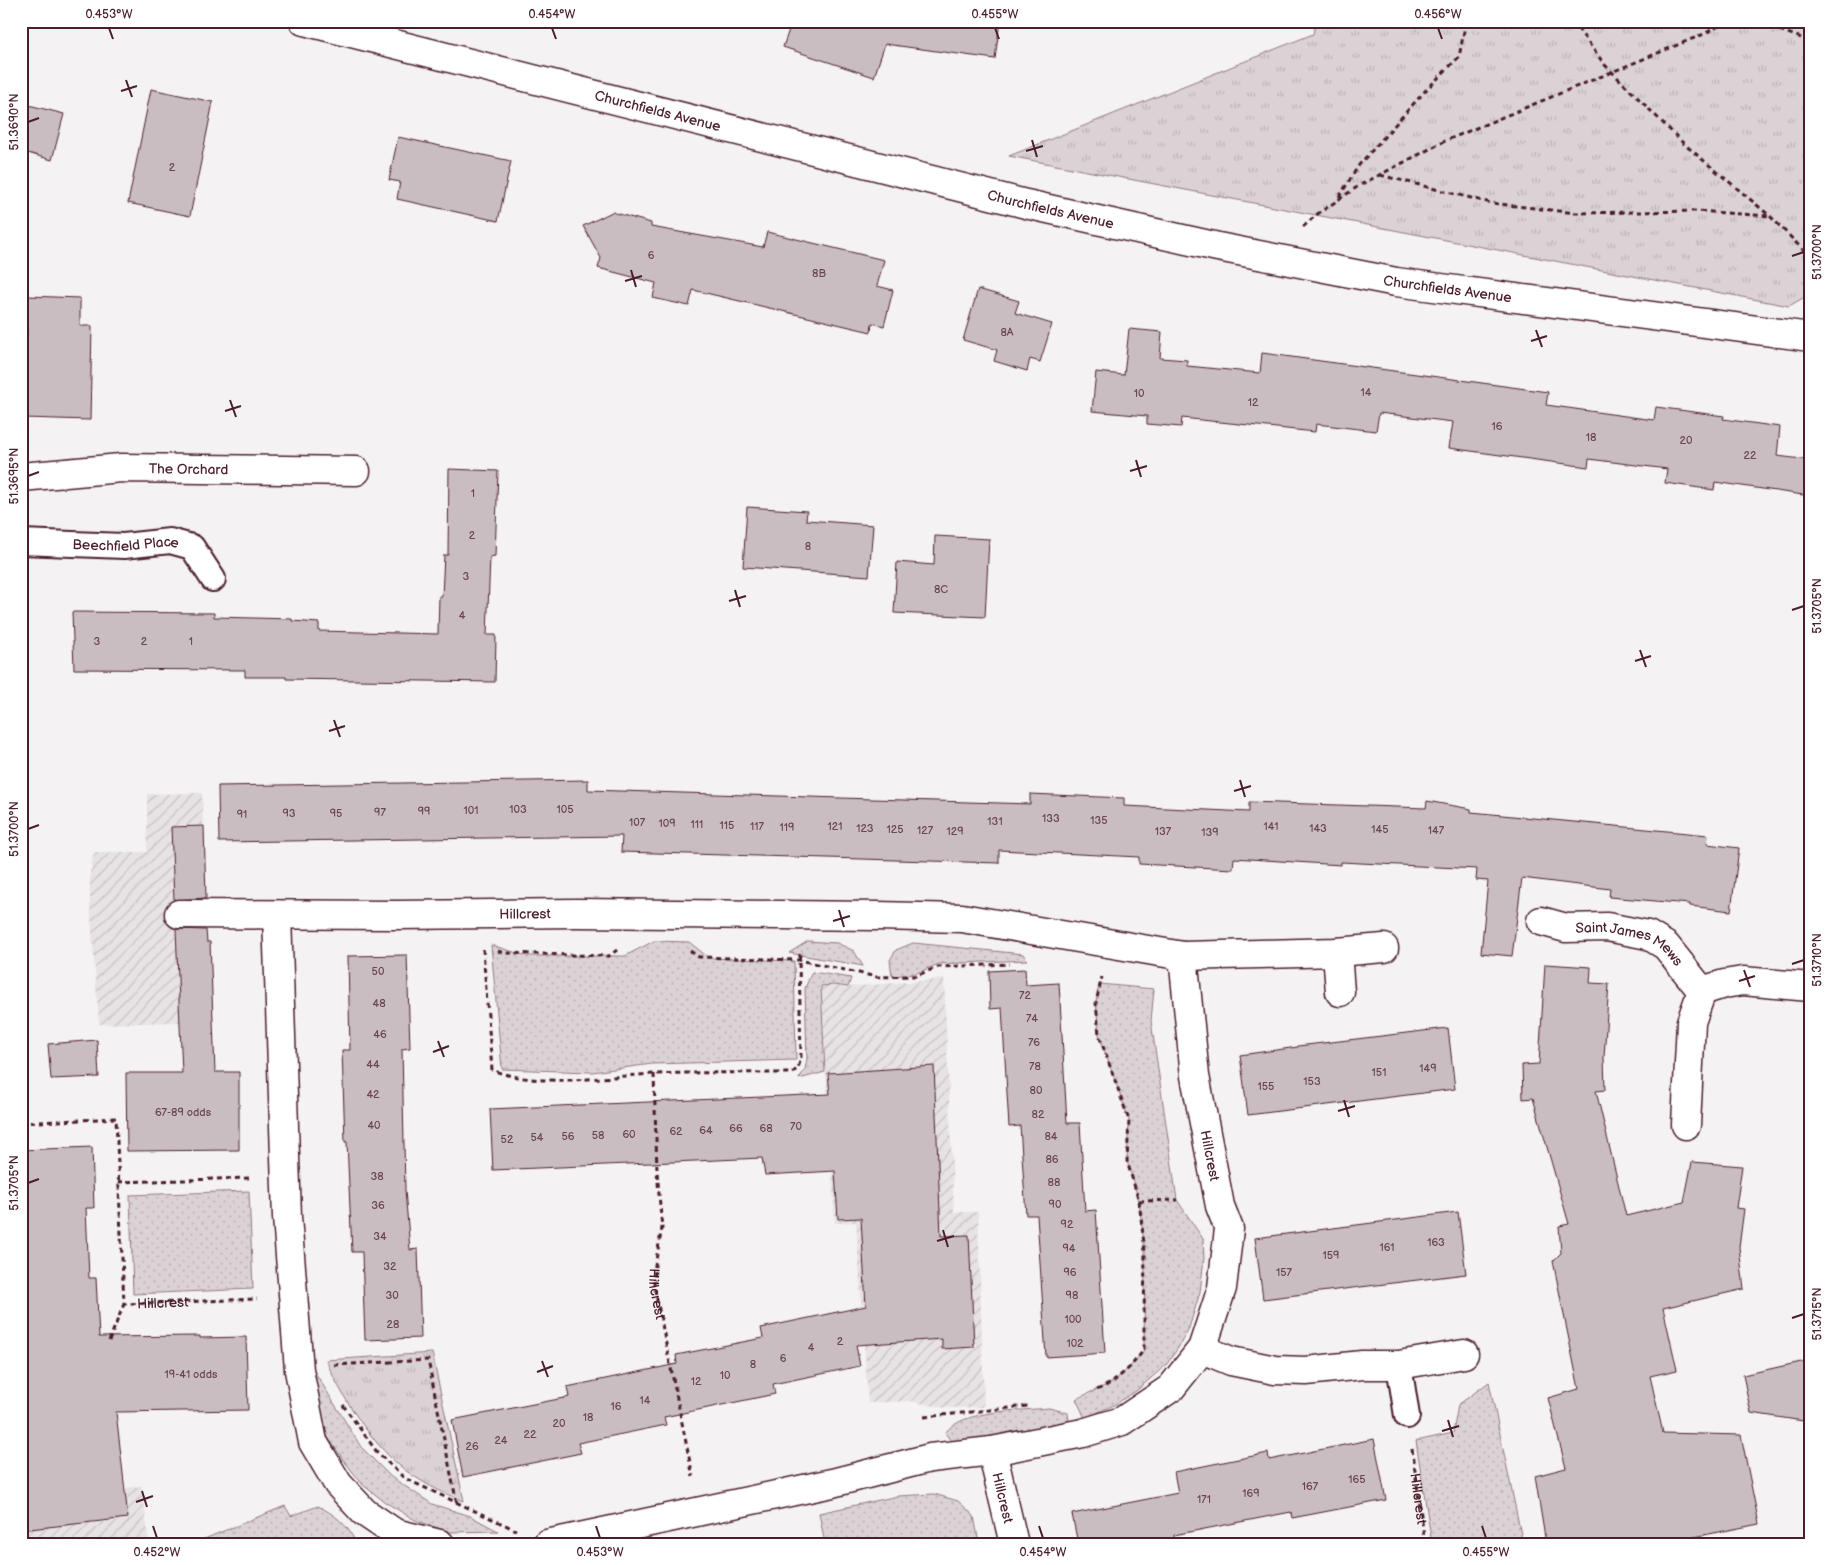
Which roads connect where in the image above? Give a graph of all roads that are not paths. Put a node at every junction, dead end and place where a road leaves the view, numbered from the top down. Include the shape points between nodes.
1 (304, 21) edge
2 (1810, 337) edge
3 (356, 470) dead end
4 (21, 477) edge
5 (21, 542) edge
6 (213, 579) dead end
7 (180, 914) dead end
8 (277, 915) junction
9 (1541, 921) dead end
10 (1384, 948) dead end
11 (1337, 952) junction
12 (1183, 956) junction
13 (1810, 987) edge
14 (1702, 991) junction
15 (1340, 992) dead end
16 (1686, 1126) dead end
17 (1202, 1349) junction
18 (1464, 1354) dead end
19 (1399, 1365) junction
20 (1407, 1416) road end
21 (992, 1451) junction
22 (392, 1538) edge
23 (440, 1544) edge
24 (547, 1544) edge
25 (1014, 1544) edge

1 - 2 street, Churchfields Avenue via 1026,204 1271,258 1396,282
3 - 4 street, The Orchard via 121,468
5 - 6 lane, Beechfield Place via 124,546 170,541 192,547
7 - 8 street, Hillcrest
8 - 12 street, Hillcrest via 577,913 962,918
8 - 22 street via 285,1177 299,1370 313,1442 338,1484
9 - 14 street, Saint James Mews via 1566,928 1607,927 1648,935 1666,946
10 - 11 street, Hillcrest
11 - 12 street, Hillcrest
11 - 15 street
12 - 17 street, Hillcrest via 1195,1076 1220,1206 1229,1230 1222,1288
13 - 14 street via 1743,981
14 - 16 street via 1691,1022
17 - 19 street via 1231,1361 1275,1370
17 - 21 street, Hillcrest via 1171,1388 1122,1421 1083,1433
18 - 19 street
19 - 20 lane
21 - 24 street, Hillcrest via 930,1458 832,1483
21 - 25 street, Hillcrest
22 - 23 street

